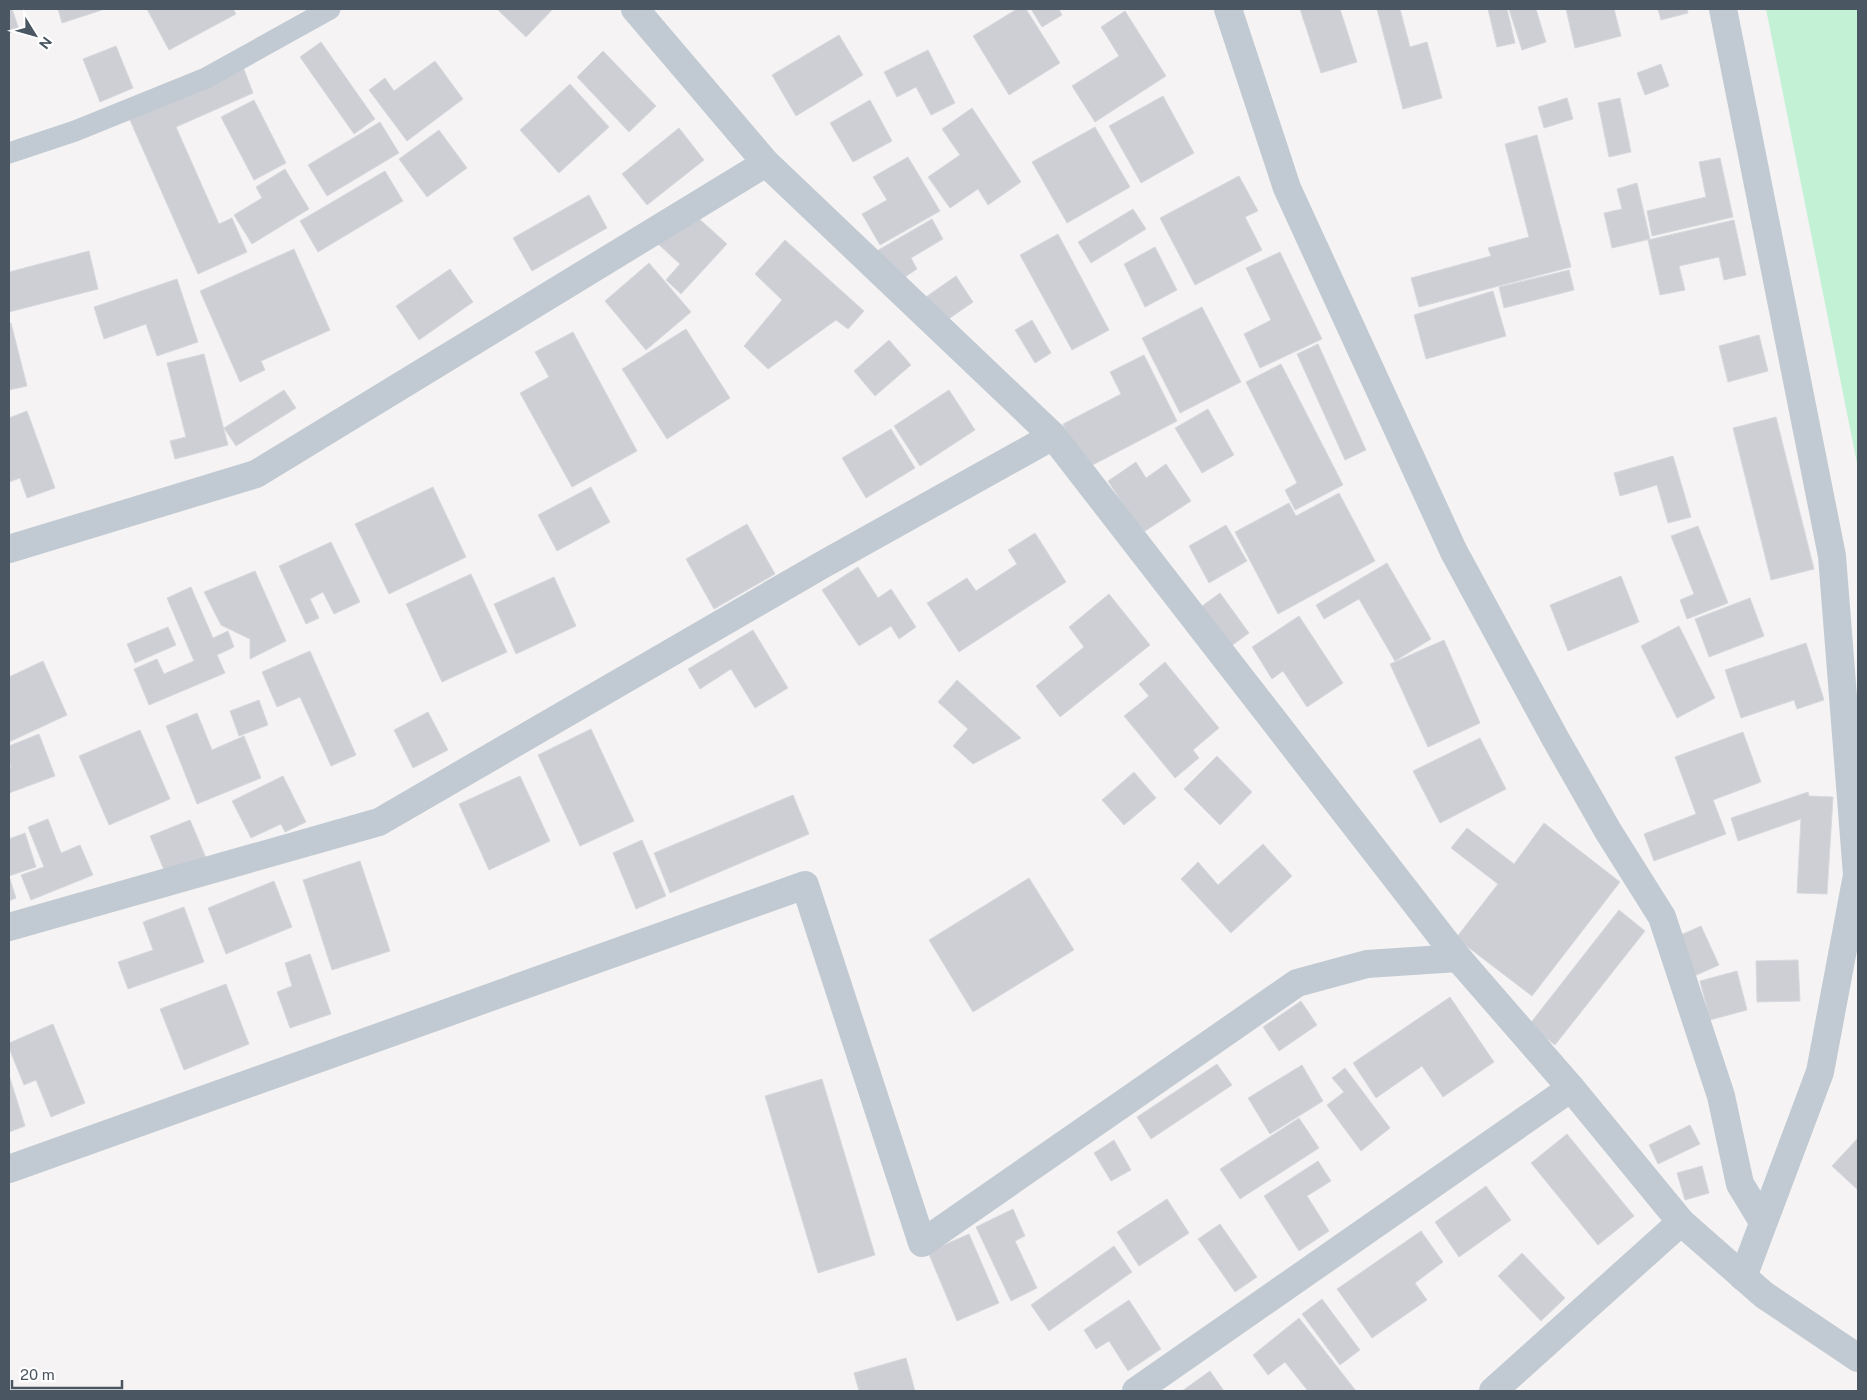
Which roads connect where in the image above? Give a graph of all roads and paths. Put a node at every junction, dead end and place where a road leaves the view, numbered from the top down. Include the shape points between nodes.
1 (330, 9) edge
2 (635, 9) edge
3 (1228, 9) edge
4 (1723, 9) edge
5 (9, 153) edge
6 (766, 163) junction
7 (1053, 436) junction
8 (9, 549) edge
9 (1850, 669) edge
10 (9, 927) edge
11 (1458, 958) junction
12 (1571, 1088) junction
13 (9, 1169) edge
14 (1681, 1222) junction
15 (1763, 1222) junction
16 (1743, 1277) junction
17 (1858, 1358) edge
18 (1136, 1391) edge
19 (1493, 1391) edge

1 - 5 lane via 206,78 76,131
2 - 6 street
3 - 15 street via 1287,188 1454,552 1559,746 1662,917 1720,1096 1740,1184
4 - 9 street via 1832,556
6 - 7 street
6 - 8 street via 256,474
7 - 10 street via 822,565 379,822
7 - 11 street
9 - 15 street via 1857,875 1820,1072
11 - 12 street
11 - 13 street via 1367,964 1297,983 922,1243 805,885
12 - 14 street
12 - 18 street
14 - 16 street
14 - 19 street
15 - 16 street
16 - 17 street via 1764,1295

